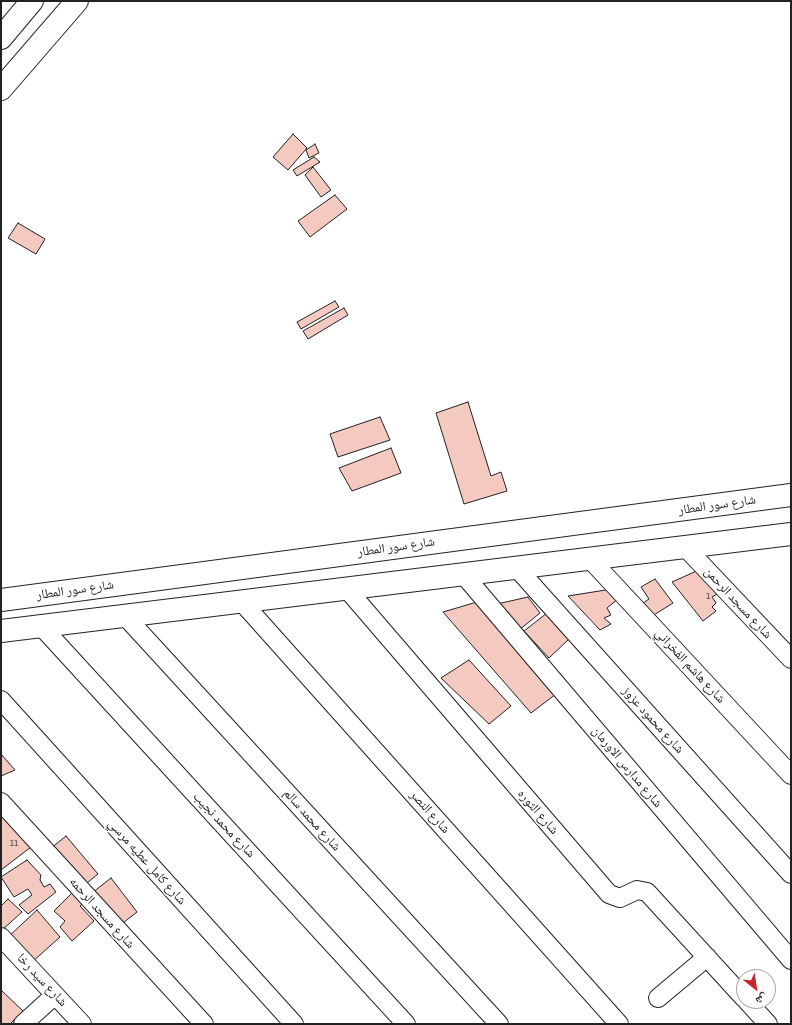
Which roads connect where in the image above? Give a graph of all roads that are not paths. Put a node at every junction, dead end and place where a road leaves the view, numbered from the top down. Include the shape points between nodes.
1 (32, 1) edge
2 (77, 1) edge
3 (1, 38) edge
4 (1, 89) edge
5 (791, 495) edge
6 (789, 536) edge
7 (685, 547) junction
8 (589, 558) junction
9 (515, 566) junction
10 (463, 574) junction
11 (346, 588) junction
12 (1, 600) edge
13 (241, 601) junction
14 (125, 616) junction
15 (41, 626) junction
16 (1, 631) edge
17 (791, 659) edge
18 (1, 700) edge
19 (791, 775) edge
20 (1, 802) edge
21 (791, 874) edge
22 (1, 937) edge
23 (707, 957) junction
24 (791, 960) edge
25 (736, 989) edge
26 (55, 995) junction
27 (658, 998) dead end
28 (754, 1009) edge
29 (23, 1024) edge
30 (82, 1024) edge
31 (204, 1024) edge
32 (294, 1024) edge
33 (406, 1024) edge
34 (499, 1024) edge
35 (619, 1024) edge
36 (768, 1024) edge

1 - 3 street
2 - 4 street
5 - 12 street, شارع سور المطار
6 - 7 street
7 - 8 street
7 - 17 street, شارع مسجد الرحمن
8 - 9 street
8 - 19 street, شارع هاشم الفخراني
9 - 10 street
9 - 21 street, شارع محمود عزوز
10 - 11 street
10 - 24 street, شارع مدارس الاورمان
11 - 13 street
11 - 23 street, شارع الثوره via 608,894 620,898 637,890 647,892
13 - 14 street
13 - 35 street, شارع النصر
14 - 15 street
14 - 34 street, شارع محمد سالم
15 - 16 street
15 - 33 street, شارع محمد نجيب
18 - 32 street, شارع كامل عطيه مرسي
20 - 31 street, شارع مسجد الرحمه
22 - 26 street, شارع سيد رخا
23 - 25 street, شارع الثوره
23 - 27 street
26 - 29 street
26 - 30 street, شارع سيد رخا
28 - 36 street

